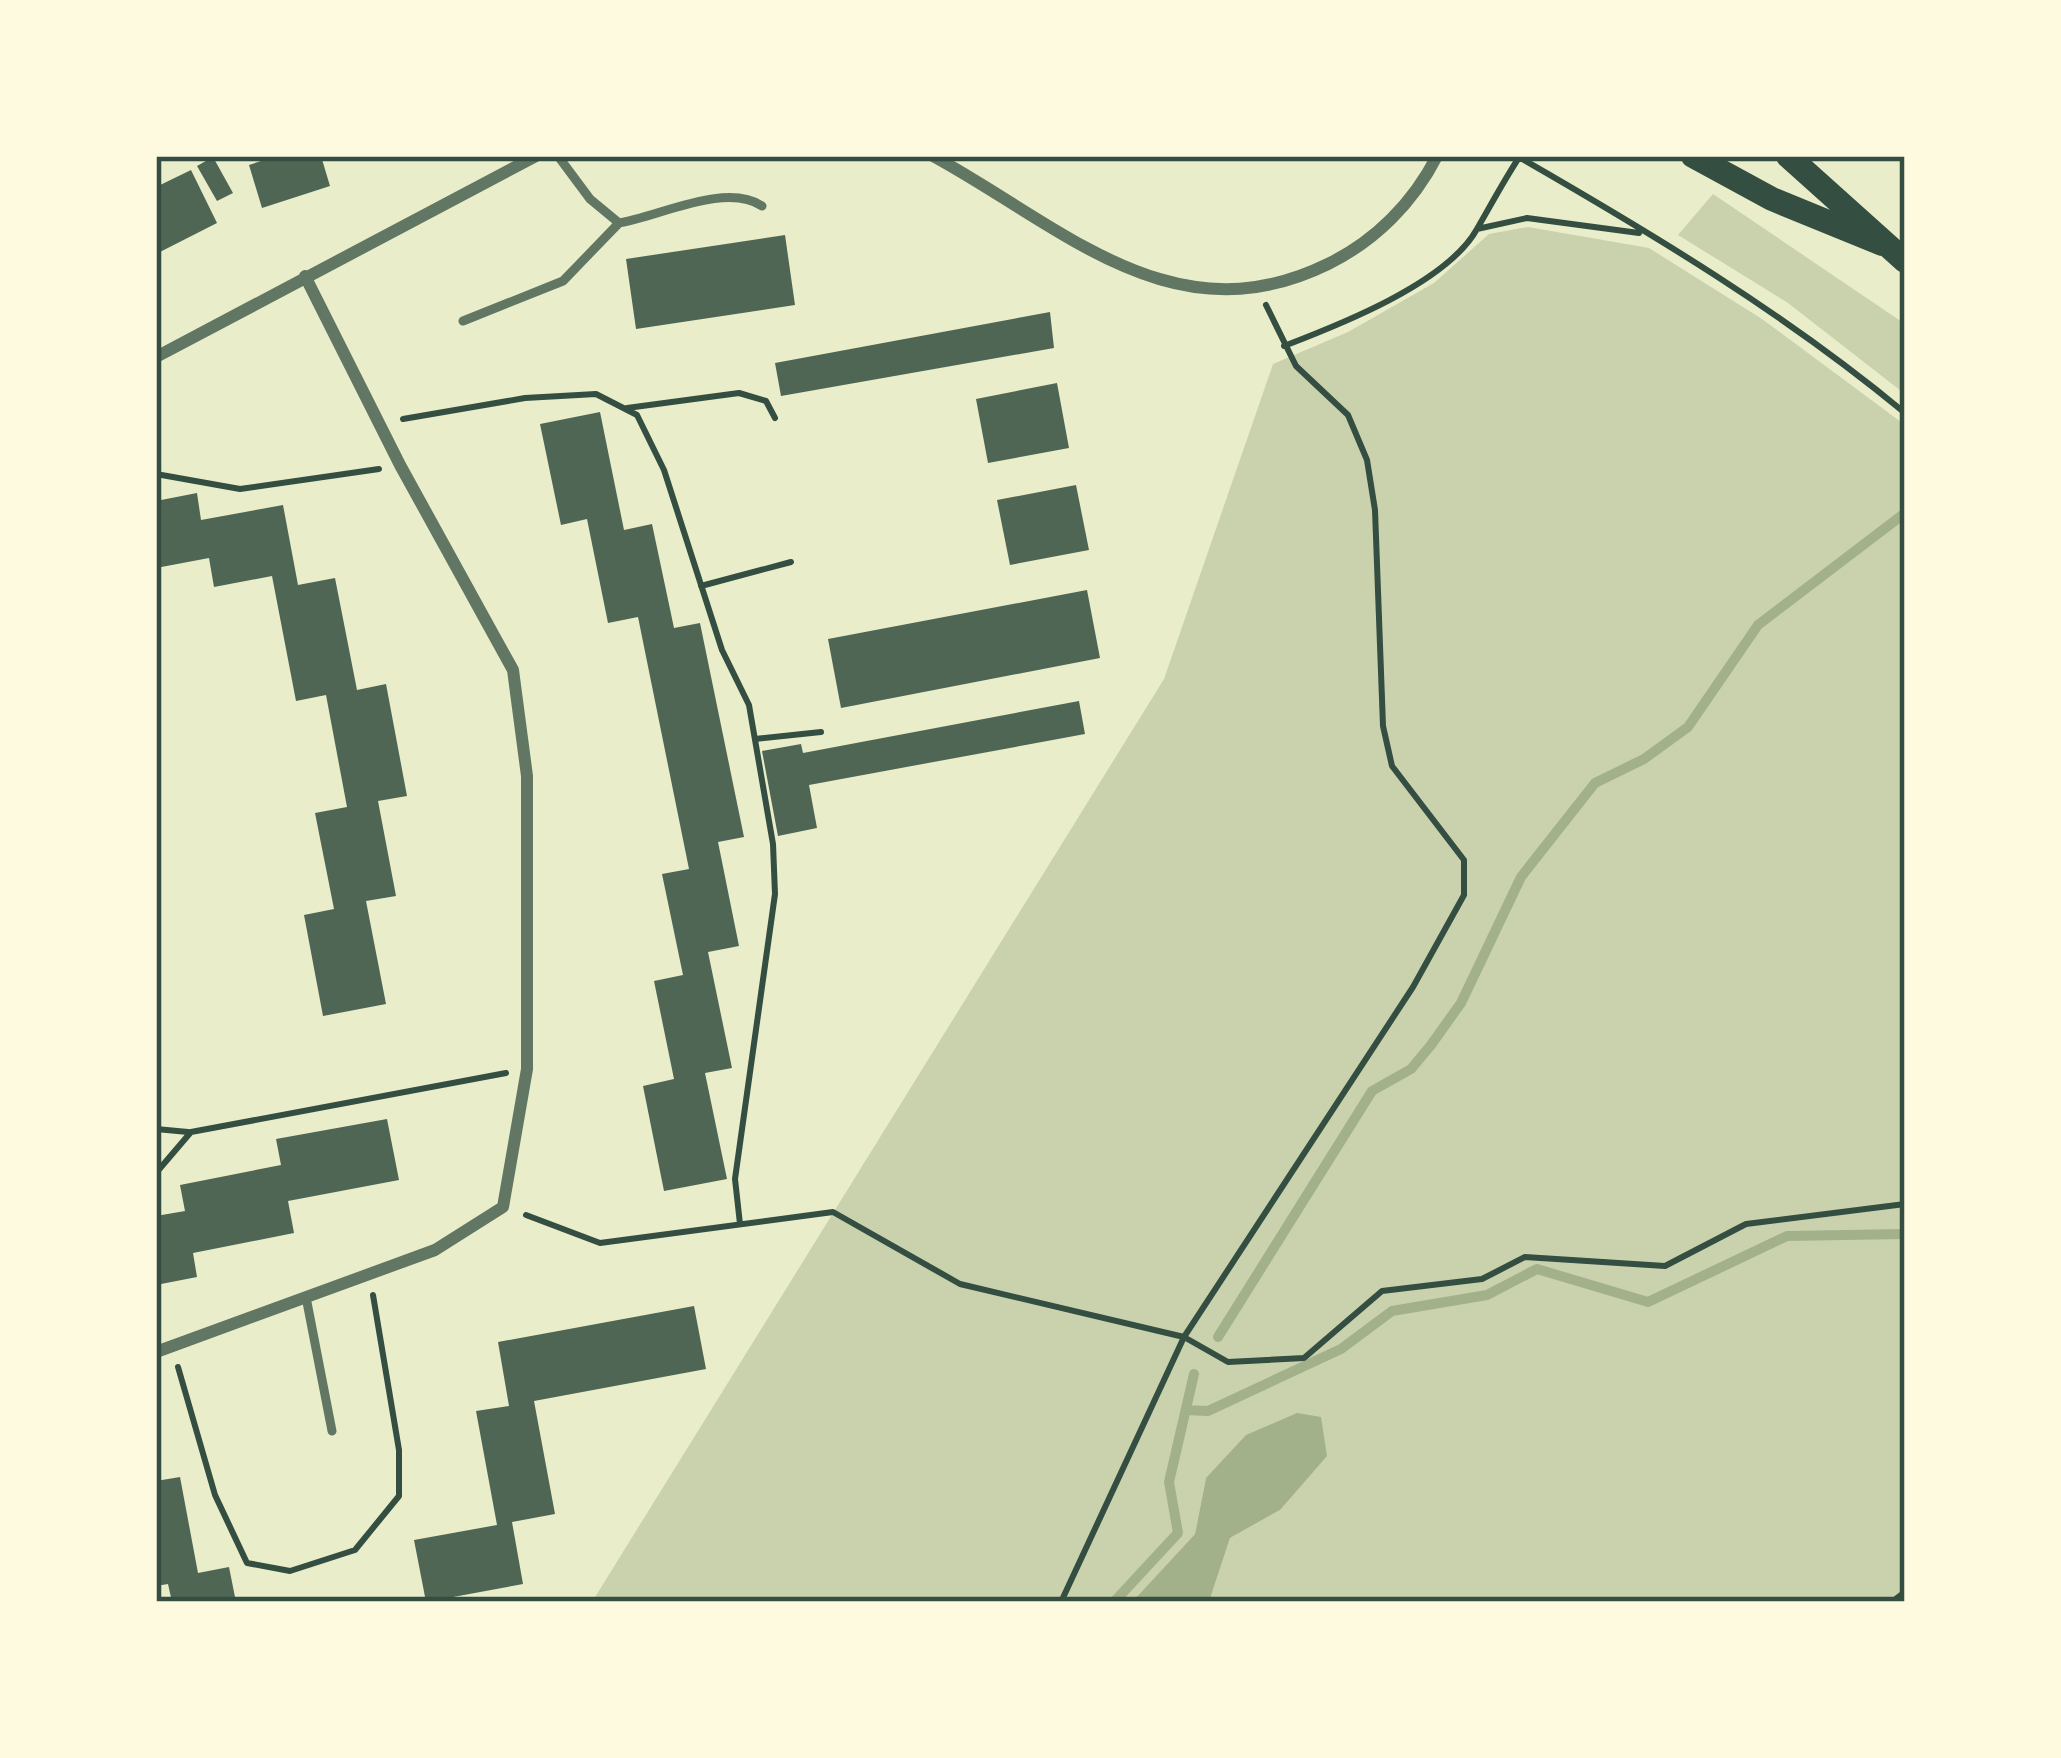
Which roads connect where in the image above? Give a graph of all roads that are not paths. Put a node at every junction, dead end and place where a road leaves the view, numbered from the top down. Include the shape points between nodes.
1 (536, 156) edge
2 (558, 156) edge
3 (933, 156) edge
4 (1437, 156) edge
5 (1693, 156) edge
6 (1788, 156) edge
7 (762, 206) dead end
8 (619, 224) junction
9 (1882, 244) junction
10 (1905, 261) edge
11 (305, 276) junction
12 (463, 321) dead end
13 (156, 357) edge
14 (306, 1297) junction
15 (156, 1352) edge
16 (332, 1431) dead end

1 - 11 street
2 - 8 lane
3 - 4 street via 1149,279 1190,289 1262,287 1315,271 1366,242
5 - 9 main road
6 - 9 main road
7 - 8 lane via 725,197
8 - 12 lane via 563,281
9 - 10 main road
11 - 13 street
11 - 14 street via 513,670 527,776 527,1069 503,1207 435,1250
14 - 15 street
14 - 16 lane

